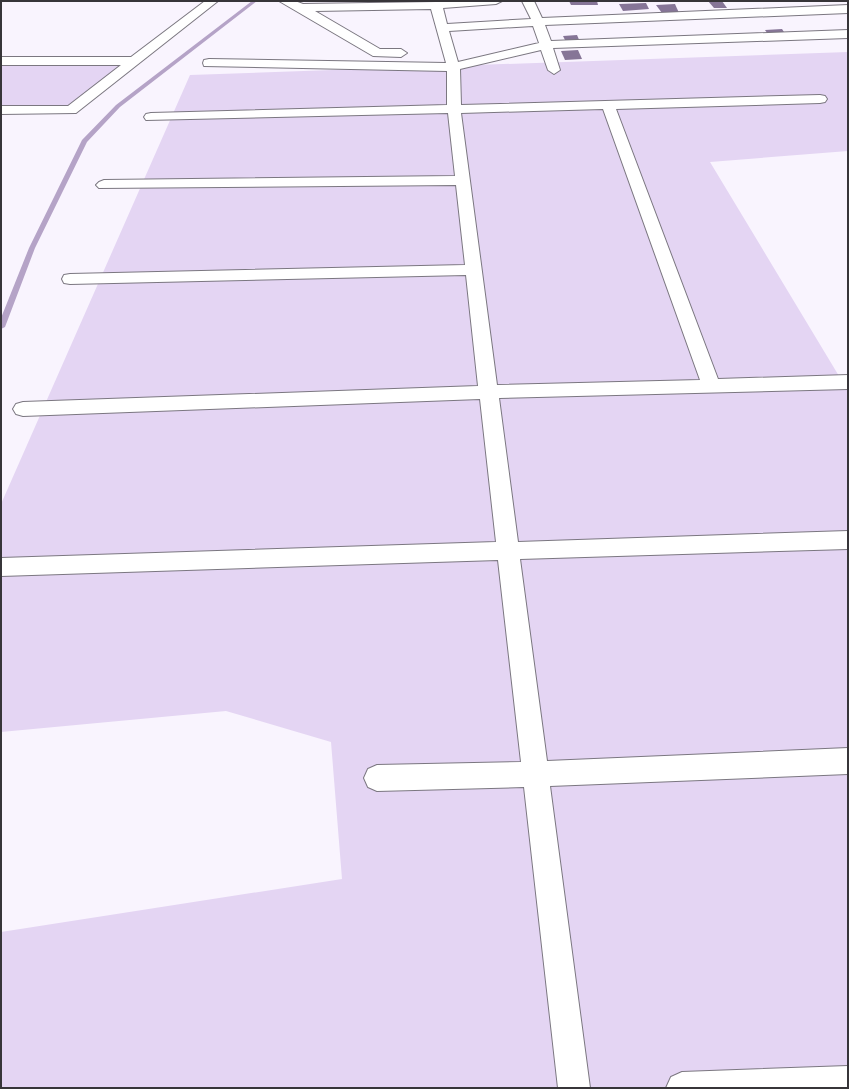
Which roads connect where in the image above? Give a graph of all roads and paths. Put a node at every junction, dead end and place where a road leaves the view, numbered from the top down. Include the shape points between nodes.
1 (212, 1) edge
2 (285, 1) edge
3 (496, 1) edge
4 (528, 1) edge
5 (730, 1) edge
6 (436, 3) edge
7 (301, 8) junction
8 (848, 9) edge
9 (738, 14) junction
10 (538, 22) junction
11 (442, 28) junction
12 (848, 34) edge
13 (750, 38) junction
14 (546, 45) junction
15 (417, 52) dead end
16 (433, 52) dead end
17 (449, 52) junction
18 (1, 61) edge
19 (135, 61) junction
20 (209, 63) dead end
21 (453, 67) junction
22 (554, 70) dead end
23 (820, 99) dead end
24 (608, 105) junction
25 (454, 109) junction
26 (1, 110) edge
27 (151, 116) dead end
28 (463, 180) junction
29 (104, 185) dead end
30 (474, 270) junction
31 (70, 279) dead end
32 (848, 382) edge
33 (712, 387) junction
34 (489, 392) junction
35 (22, 409) dead end
36 (848, 540) edge
37 (508, 551) junction
38 (1, 567) edge
39 (848, 761) edge
40 (536, 774) junction
41 (377, 778) dead end
42 (848, 1082) edge
43 (574, 1088) edge
44 (682, 1088) edge

1 - 19 street
2 - 7 street
3 - 6 street
4 - 10 street
5 - 9 street
6 - 7 street
6 - 11 street
7 - 15 street via 377,53
8 - 9 street
9 - 10 street
9 - 13 street
10 - 11 street
10 - 14 street
11 - 17 street
12 - 13 street
13 - 14 street
14 - 21 street
14 - 22 street
16 - 17 street
17 - 21 street
18 - 19 street
19 - 26 street via 71,110
20 - 21 street
21 - 25 street
23 - 24 street
24 - 25 street
24 - 33 street
25 - 27 street
25 - 28 street
28 - 29 street
28 - 30 street
30 - 31 street
30 - 34 street
32 - 33 street
33 - 34 street
34 - 35 street
34 - 37 street
36 - 37 street
37 - 38 street
37 - 40 street
39 - 40 street
40 - 41 street
40 - 43 street
42 - 44 street

